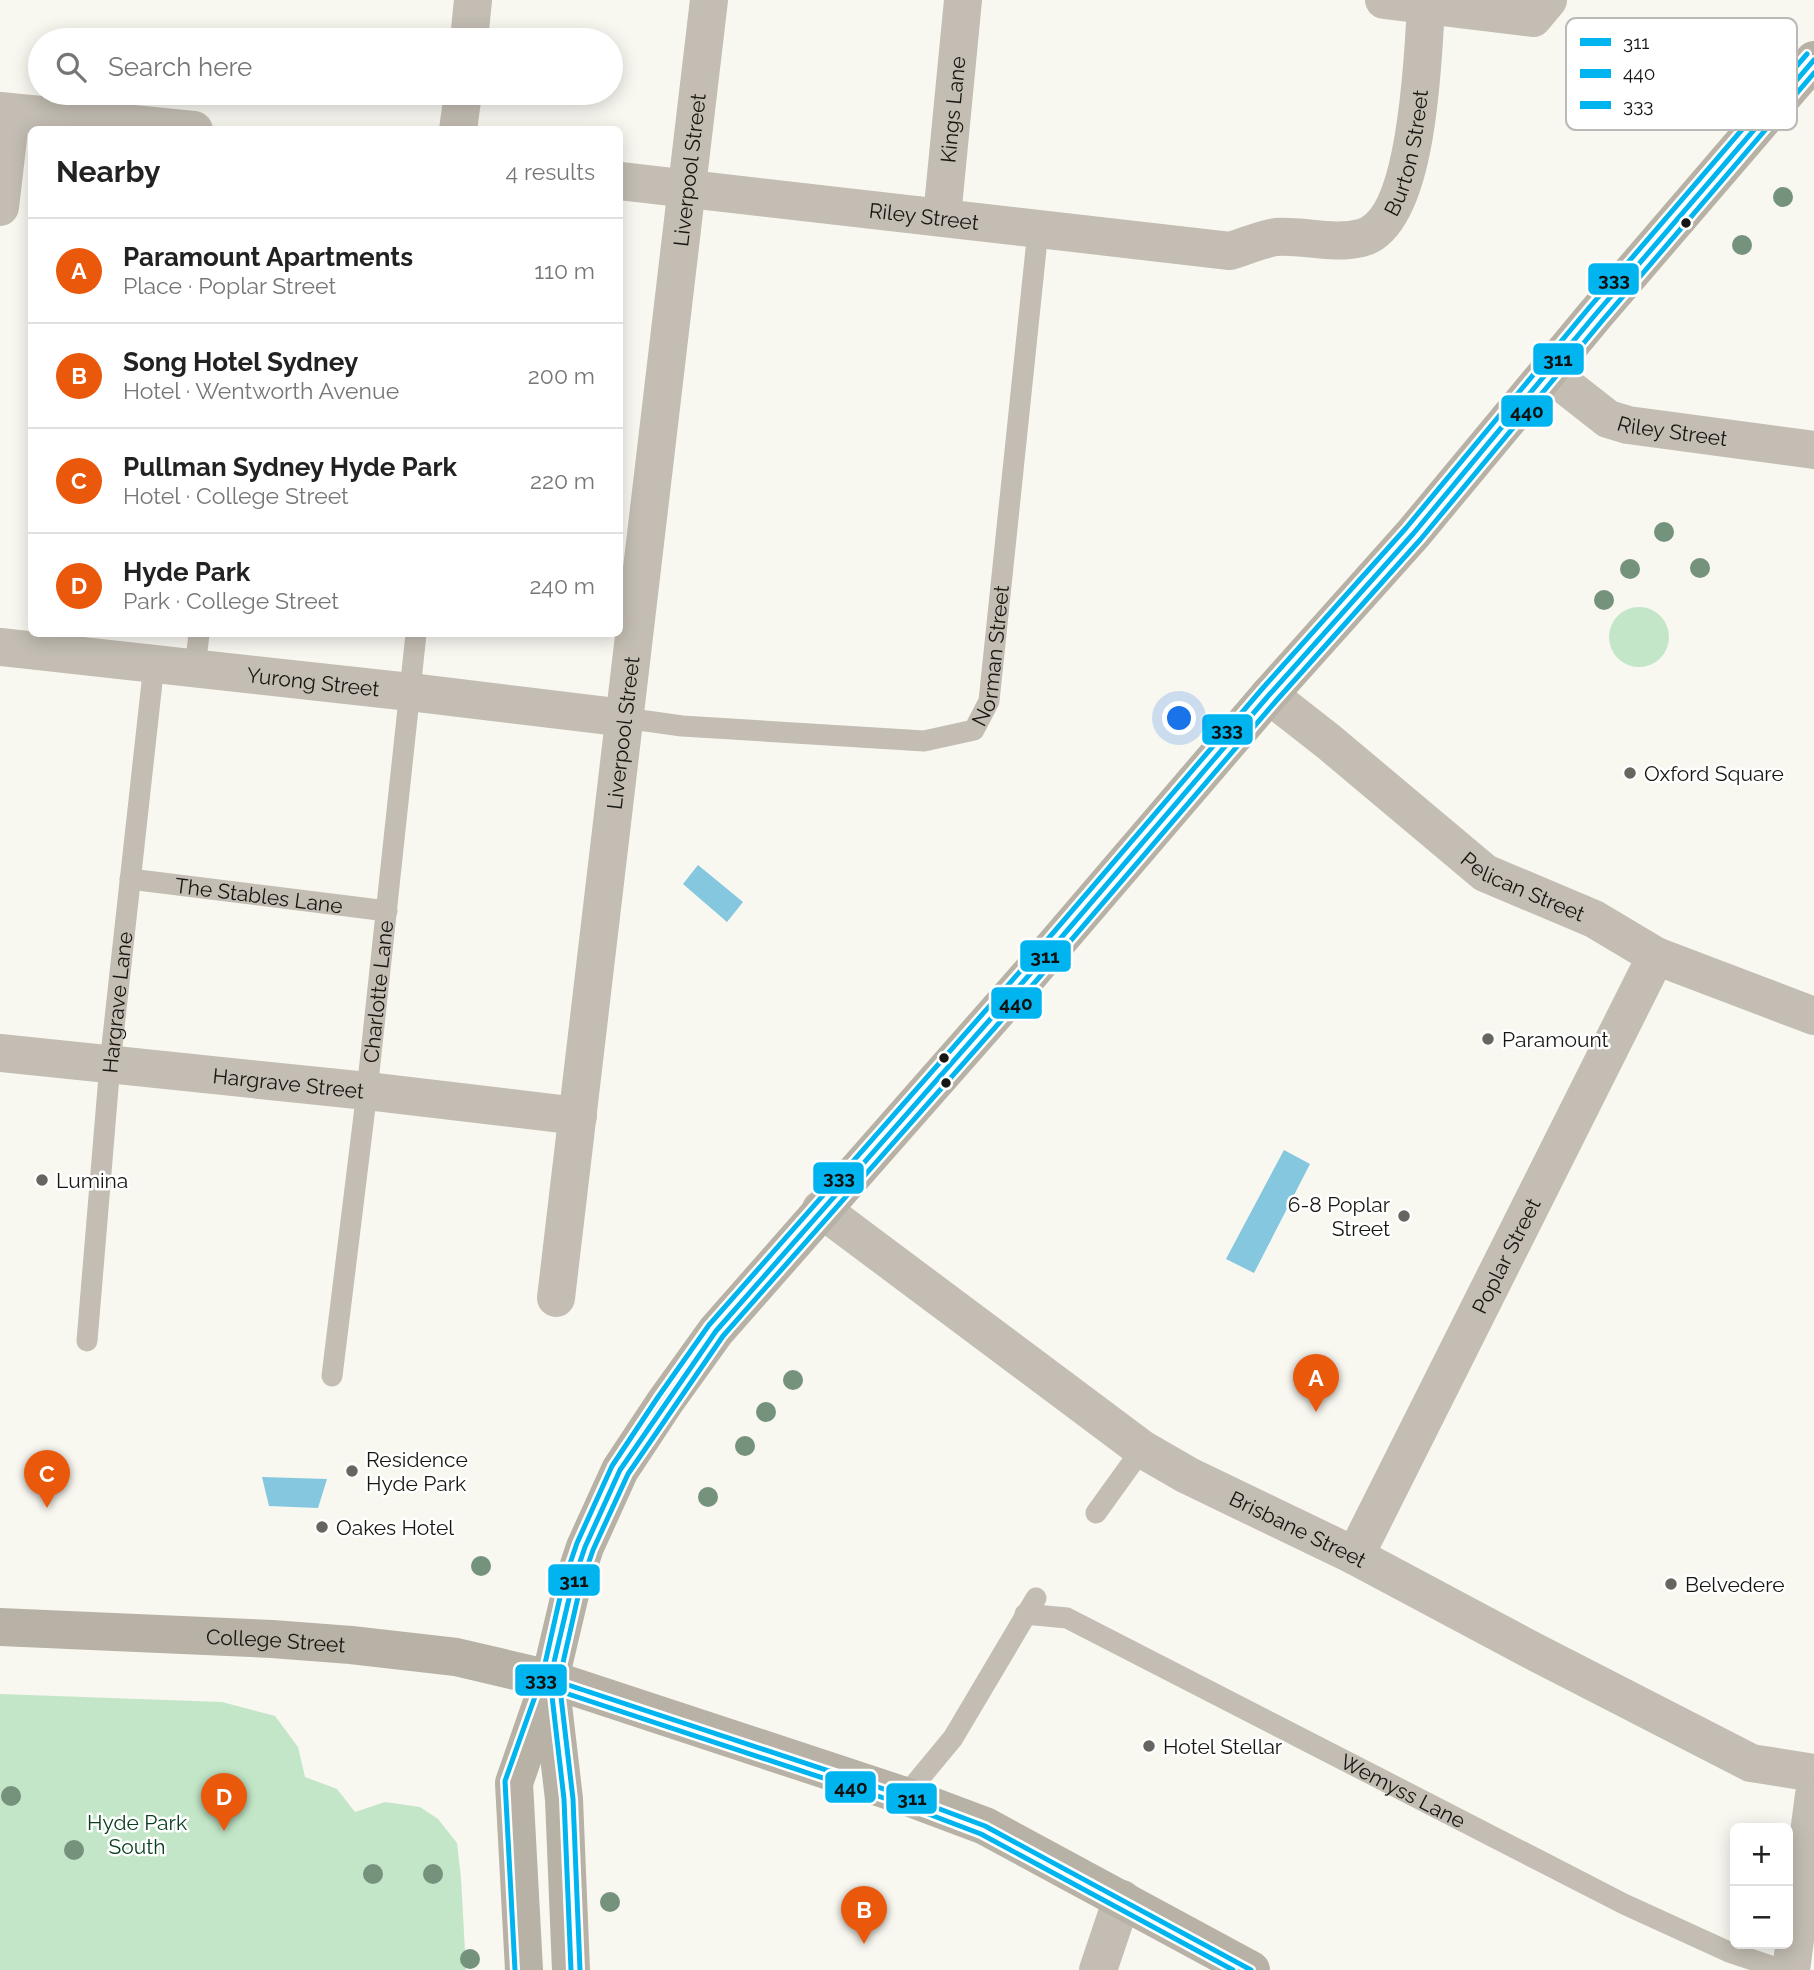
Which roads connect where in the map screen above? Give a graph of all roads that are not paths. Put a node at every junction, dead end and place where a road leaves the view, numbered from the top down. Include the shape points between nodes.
1 (473, 0) edge
2 (709, 0) edge
3 (963, 0) edge
4 (1384, 0) edge
5 (1548, 0) edge
6 (1426, 2) edge
7 (470, 28) edge
8 (1814, 60) edge
9 (1797, 80) edge
10 (461, 105) edge
11 (5, 112) edge
12 (152, 126) edge
13 (459, 126) edge
14 (1754, 130) edge
15 (623, 181) edge
16 (686, 189) junction
17 (0, 207) edge
18 (942, 217) junction
19 (1038, 230) junction
20 (1230, 251) joint
21 (1548, 372) junction
22 (1814, 450) edge
23 (416, 637) edge
24 (0, 647) edge
25 (197, 651) edge
26 (154, 664) junction
27 (410, 692) junction
28 (1269, 695) junction
29 (625, 718) junction
30 (130, 879) junction
31 (387, 911) junction
32 (1656, 956) junction
33 (1814, 1016) edge
34 (0, 1053) edge
35 (110, 1064) junction
36 (367, 1091) junction
37 (578, 1116) junction
38 (821, 1209) junction
39 (556, 1298) dead end
40 (87, 1341) dead end
41 (332, 1376) dead end
42 (1142, 1449) junction
43 (1096, 1513) dead end
44 (1355, 1556) junction
45 (0, 1627) edge
46 (550, 1679) junction
47 (1814, 1773) edge
48 (1814, 1795) edge
49 (905, 1796) junction
50 (1122, 1899) junction
51 (524, 1970) edge
52 (571, 1970) edge
53 (1098, 1970) edge
54 (1251, 1970) edge
55 (1783, 1970) edge
56 (1791, 1970) edge

1 - 7 street
2 - 16 street, Liverpool Street
3 - 18 street, Kings Lane
4 - 6 street
5 - 6 street via 1533,18
6 - 20 street, Burton Street via 1411,154 1400,196 1384,223 1365,237 1344,241 1275,237
8 - 9 main road
10 - 13 street
11 - 12 street
11 - 17 street
14 - 21 main road
15 - 16 street, Riley Street
16 - 18 street, Riley Street
16 - 29 street, Liverpool Street
18 - 19 street, Riley Street
19 - 20 street, Riley Street
19 - 29 lane, Norman Street via 989,701 974,730 924,741 682,726
21 - 22 street, Riley Street via 1618,422
21 - 28 main road
23 - 27 lane, Charlotte Lane
24 - 26 street, Yurong Street
25 - 26 street, Yurong Street
25 - 27 street, Yurong Street
26 - 30 lane, Hargrave Lane
27 - 29 street, Yurong Street
27 - 31 lane, Charlotte Lane
28 - 32 street, Pelican Street via 1485,873 1594,919
28 - 38 main road
29 - 37 street, Liverpool Street
30 - 31 lane, The Stables Lane
30 - 35 lane, Hargrave Lane
31 - 36 lane, Charlotte Lane
32 - 33 street, Pelican Street
32 - 44 street, Poplar Street
34 - 35 street, Hargrave Street
35 - 36 street, Hargrave Street
35 - 40 lane, Hargrave Lane
36 - 37 street, Hargrave Street
36 - 41 lane, Charlotte Lane
37 - 39 street, Liverpool Street
38 - 42 street, Brisbane Street
38 - 46 main road via 716,1331 620,1470 585,1547
42 - 43 lane
42 - 44 street, Brisbane Street
44 - 47 street, Brisbane Street via 1751,1763
45 - 46 main road, College Street via 351,1645 456,1657
46 - 49 main road, College Street
46 - 51 main road via 514,1783
46 - 52 main road via 564,1799
48 - 56 street
49 - 50 main road, College Street via 985,1826
49 - 55 lane, Wemyss Lane via 953,1738 1030,1606 1067,1618 1624,1904 1729,1952
50 - 53 street
50 - 54 main road, College Street

